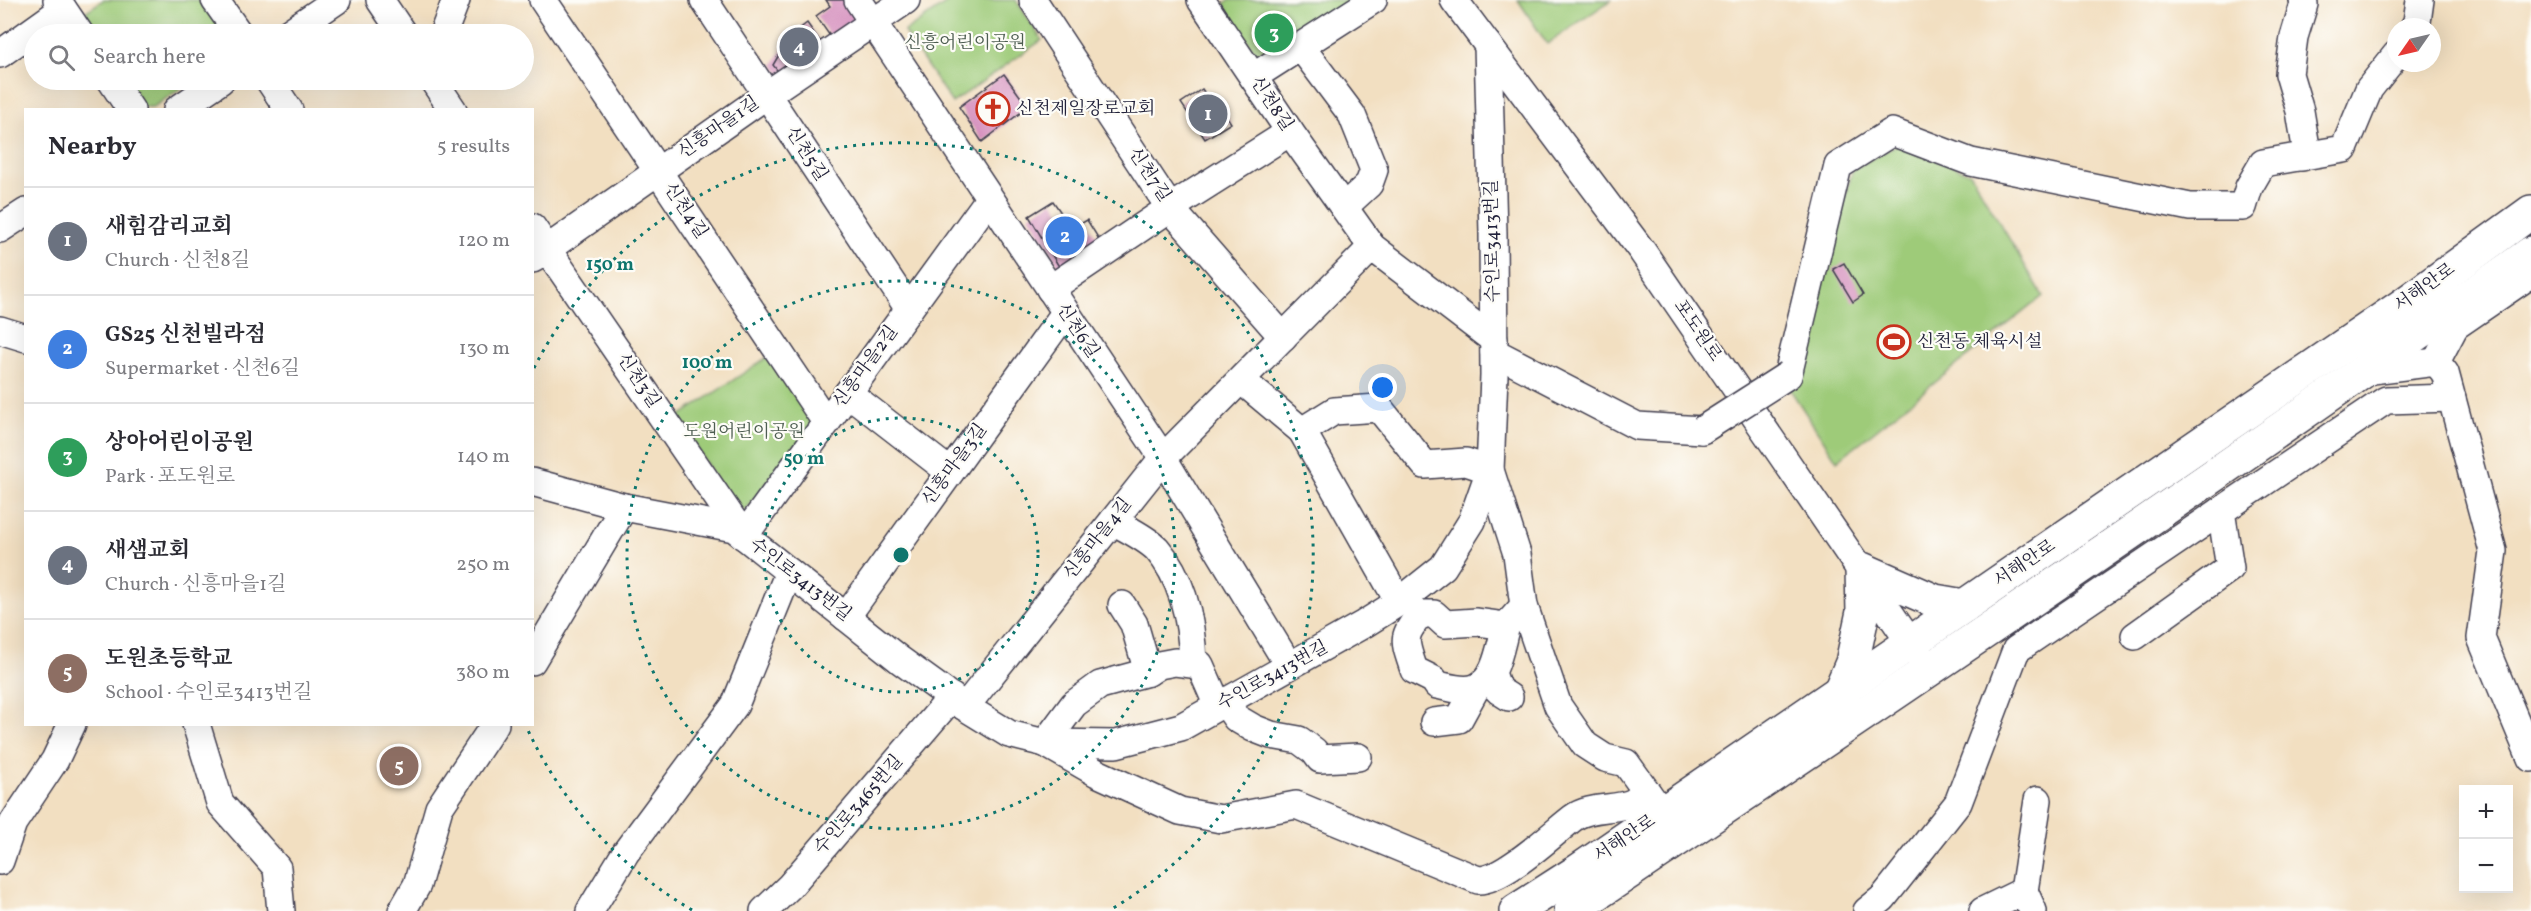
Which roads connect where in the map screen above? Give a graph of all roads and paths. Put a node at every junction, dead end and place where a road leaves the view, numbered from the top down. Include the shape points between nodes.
1 (215, 0) edge
2 (337, 0) edge
3 (380, 0) edge
4 (456, 0) edge
5 (543, 0) edge
6 (704, 0) edge
7 (858, 0) edge
8 (906, 0) edge
9 (1033, 0) edge
10 (1201, 0) edge
11 (1373, 0) edge
12 (1454, 0) edge
13 (2303, 0) edge
14 (2420, 0) edge
15 (60, 5) edge
16 (2418, 18) edge
17 (873, 22) junction
18 (37, 24) edge
19 (73, 24) edge
20 (232, 24) edge
21 (302, 24) edge
22 (396, 24) edge
23 (446, 24) edge
24 (24, 34) edge
25 (1488, 45) junction
26 (1302, 47) junction
27 (0, 54) edge
28 (2387, 66) edge
29 (1253, 77) junction
30 (118, 90) edge
31 (206, 90) edge
32 (276, 90) edge
33 (440, 90) edge
34 (767, 94) junction
35 (130, 108) edge
36 (180, 108) edge
37 (288, 108) edge
38 (452, 108) edge
39 (1290, 132) junction
40 (2302, 157) junction
41 (658, 171) junction
42 (989, 199) junction
43 (1344, 207) junction
44 (1170, 208) junction
45 (2531, 212) edge
46 (24, 213) edge
47 (0, 229) edge
48 (534, 234) edge
49 (1372, 247) junction
50 (2531, 253) edge
51 (540, 254) edge
52 (2531, 274) edge
53 (1050, 289) junction
54 (909, 309) junction
55 (1065, 313) junction
56 (0, 330) edge
57 (24, 337) edge
58 (1283, 337) junction
59 (1494, 346) junction
60 (2436, 362) junction
61 (2364, 371) junction
62 (1241, 380) junction
63 (848, 393) junction
64 (2452, 398) junction
65 (826, 422) junction
66 (1302, 431) junction
67 (1163, 458) junction
68 (1490, 470) junction
69 (950, 472) junction
70 (534, 483) edge
71 (624, 507) junction
72 (2221, 511) junction
73 (1113, 521) junction
74 (744, 536) junction
75 (1862, 569) junction
76 (789, 572) junction
77 (1399, 602) junction
78 (1122, 605) dead end
79 (1964, 606) junction
80 (1515, 616) junction
81 (846, 617) junction
82 (2135, 636) dead end
83 (1910, 642) junction
84 (534, 658) edge
85 (1193, 664) junction
86 (1289, 666) junction
87 (1929, 670) junction
88 (1148, 672) junction
89 (1484, 680) junction
90 (1840, 691) junction
91 (1509, 697) dead end
92 (958, 702) junction
93 (1222, 704) junction
94 (71, 726) edge
95 (197, 726) edge
96 (494, 726) edge
97 (1452, 726) dead end
98 (2525, 729) edge
99 (1045, 743) junction
100 (1358, 757) dead end
101 (2531, 758) edge
102 (2038, 801) dead end
103 (1655, 803) junction
104 (0, 861) edge
105 (2029, 901) edge
106 (281, 911) edge
107 (402, 911) edge
108 (590, 911) edge
109 (764, 911) edge
110 (1516, 911) edge
111 (1571, 911) edge
112 (1867, 911) edge
113 (1983, 911) edge

1 - 20 street
2 - 21 street
3 - 22 street
4 - 23 street
5 - 41 street, 신천4길
6 - 34 street, 신천5길
7 - 17 street, 신천6길
8 - 17 street, 신흥마을1길
9 - 44 street, 신천7길
10 - 29 street, 신천8길
11 - 26 street
12 - 25 street, 포도원로
13 - 40 street via 2289,74 2307,153
14 - 16 street
15 - 18 street
15 - 19 street
17 - 34 street, 신흥마을1길
17 - 42 street, 신천6길
24 - 27 street
25 - 59 street, 수인로3413번길
25 - 75 street, 포도원로 via 1642,251
26 - 29 street
26 - 43 street via 1352,115 1374,170 1369,184
28 - 40 street via 2369,89 2344,149
29 - 39 street, 신천8길
30 - 35 street
31 - 36 street
32 - 37 street
33 - 38 street
34 - 41 street, 신흥마을1길
34 - 54 street, 신천5길
39 - 43 street, 신천8길
39 - 44 street
40 - 59 street, 신천8길, bridge via 2263,163 2243,207 2190,207 1971,162 1892,132 1838,166 1788,375 1702,430 1637,426
41 - 51 street, 신흥마을1길
41 - 65 street, 신천4길
42 - 53 street, 신천6길
42 - 54 street, 신흥마을2길
43 - 49 street, 신천8길
44 - 53 street
44 - 58 street, 신천7길
45 - 79 main road, 서해안로 via 2403,305
46 - 47 street
48 - 51 street, 신천3길
49 - 58 street, 신흥마을4길
49 - 59 street, 신천8길
50 - 61 main road, 서해안로
51 - 74 street, 신천3길
52 - 60 street via 2455,326
53 - 55 street, 신천6길
54 - 63 street, 신흥마을2길
55 - 67 street, 신천6길
55 - 69 street, 신흥마을3길
56 - 57 street
58 - 62 street, 신흥마을4길
59 - 68 street, 수인로3413번길
60 - 61 street
60 - 64 street via 2445,373
61 - 87 main road, 서해안로
62 - 66 street
62 - 67 street, 신흥마을4길
63 - 65 street, 신흥마을2길
63 - 69 street
64 - 72 street via 2386,400
64 - 98 street via 2493,551 2481,638
65 - 74 street, 신흥마을2길
66 - 68 street via 1334,411 1379,408 1425,465 1466,462
66 - 77 street
67 - 73 street, 신흥마을4길
67 - 86 street, 신천6길
68 - 77 street, 수인로3413번길 via 1472,520 1443,567
68 - 80 street via 1517,554
69 - 81 street, 신흥마을3길
70 - 71 street, 수인로3413번길
71 - 74 street, 수인로3413번길 via 734,528
71 - 84 street
72 - 82 street via 2230,568
72 - 112 street via 2016,650 1958,803 1883,898
73 - 85 street via 1155,548 1176,577 1192,639
73 - 92 street, 신흥마을4길
74 - 76 street, 수인로3413번길
75 - 79 main road via 1935,601
75 - 83 street, 포도원로
75 - 90 main road via 1863,612 1852,663
76 - 81 street, 수인로3413번길
76 - 108 street via 735,705 626,852
77 - 86 street, 수인로3413번길
78 - 88 street via 1134,624
79 - 83 main road, 서해안로
80 - 89 street
80 - 89 street via 1445,624 1434,614 1421,614 1407,629 1406,646 1414,670 1437,685 1462,690
80 - 103 street via 1567,721 1585,745 1605,758 1626,763
81 - 92 street, 수인로3413번길
83 - 87 street, 포도원로
83 - 90 main road, 서해안로
85 - 88 street via 1175,662
85 - 93 street via 1200,664
86 - 93 street, 수인로3413번길
87 - 111 main road, 서해안로
88 - 99 street via 1100,685 1074,704
89 - 91 street
89 - 97 street
90 - 103 main road, 서해안로
92 - 99 street, 수인로3413번길 via 1009,734
92 - 109 street, 수인로3465번길
93 - 99 street, 수인로3413번길 via 1182,727 1116,744
93 - 100 street via 1244,723 1271,735 1299,740 1320,759
94 - 104 street via 55,760 13,823
95 - 106 street via 220,803 276,868
96 - 107 street via 439,808 417,885
98 - 101 street
99 - 103 street via 1097,773 1180,811 1221,819 1296,805 1488,881 1576,815 1632,803
102 - 105 street
103 - 110 main road, 서해안로
105 - 113 street

